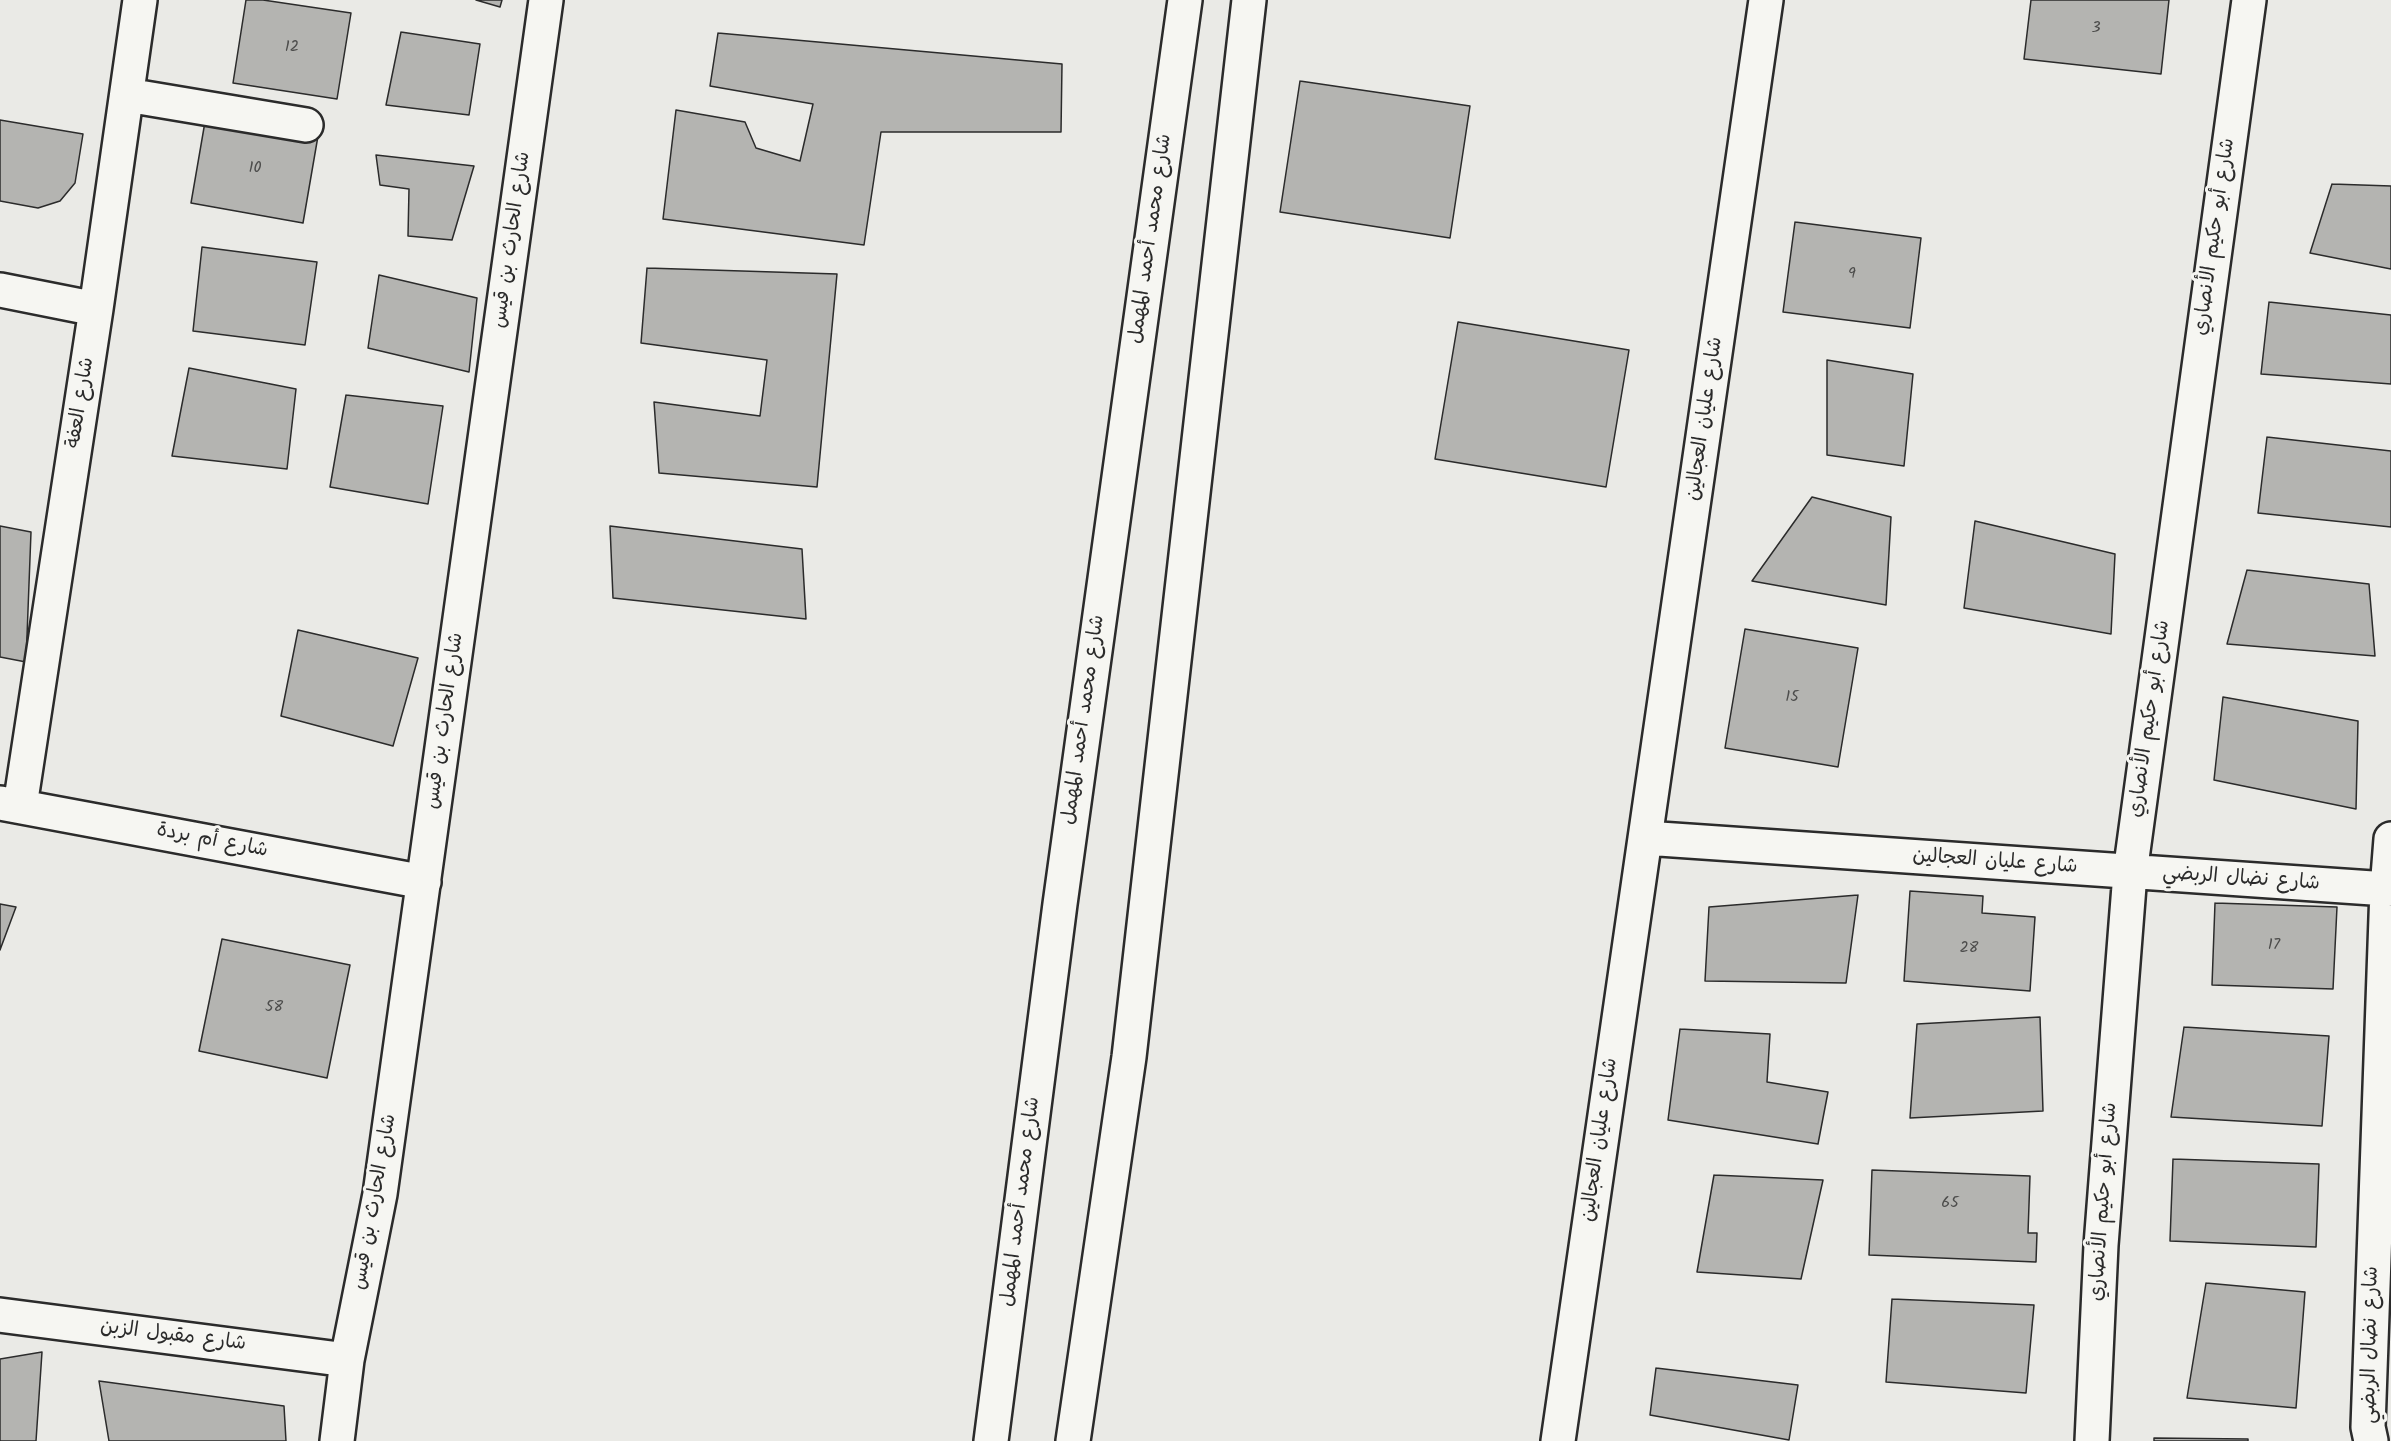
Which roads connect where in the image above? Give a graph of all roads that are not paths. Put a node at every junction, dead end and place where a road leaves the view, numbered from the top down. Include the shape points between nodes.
1 (140, 0) edge
2 (546, 0) edge
3 (1185, 0) edge
4 (1249, 0) edge
5 (1766, 0) edge
6 (2248, 0) edge
7 (127, 95) junction
8 (306, 125) dead end
9 (0, 290) edge
10 (96, 309) junction
11 (10, 805) edge
12 (1645, 838) junction
13 (2391, 839) edge
14 (2130, 873) junction
15 (424, 882) junction
16 (2387, 889) junction
17 (0, 1315) edge
18 (347, 1360) junction
19 (337, 1441) edge
20 (991, 1441) edge
21 (1073, 1441) edge
22 (1558, 1441) edge
23 (2091, 1441) edge
24 (2371, 1441) edge

1 - 7 street, شارع العفة
2 - 15 street, شارع الحارث بن قيس
3 - 20 street, شارع محمد أحمد المهمل via 1059,904
4 - 21 street via 1129,1057
5 - 12 street, شارع عليان العجالين
6 - 14 street, شارع أبو حكيم الأنصاري
7 - 8 street
7 - 10 street, شارع العفة
9 - 10 street
10 - 11 street, شارع العفة
11 - 15 street, شارع أم بردة
12 - 14 street, شارع عليان العجالين
12 - 22 street, شارع عليان العجالين
13 - 16 street, شارع نضال الربضي
14 - 16 street, شارع نضال الربضي
14 - 23 street, شارع أبو حكيم الأنصاري via 2101,1245
15 - 18 street, شارع الحارث بن قيس via 380,1194
16 - 24 street, شارع نضال الربضي via 2368,1427
17 - 18 street, شارع مقبول الزبن
18 - 19 street, شارع الحارث بن قيس

